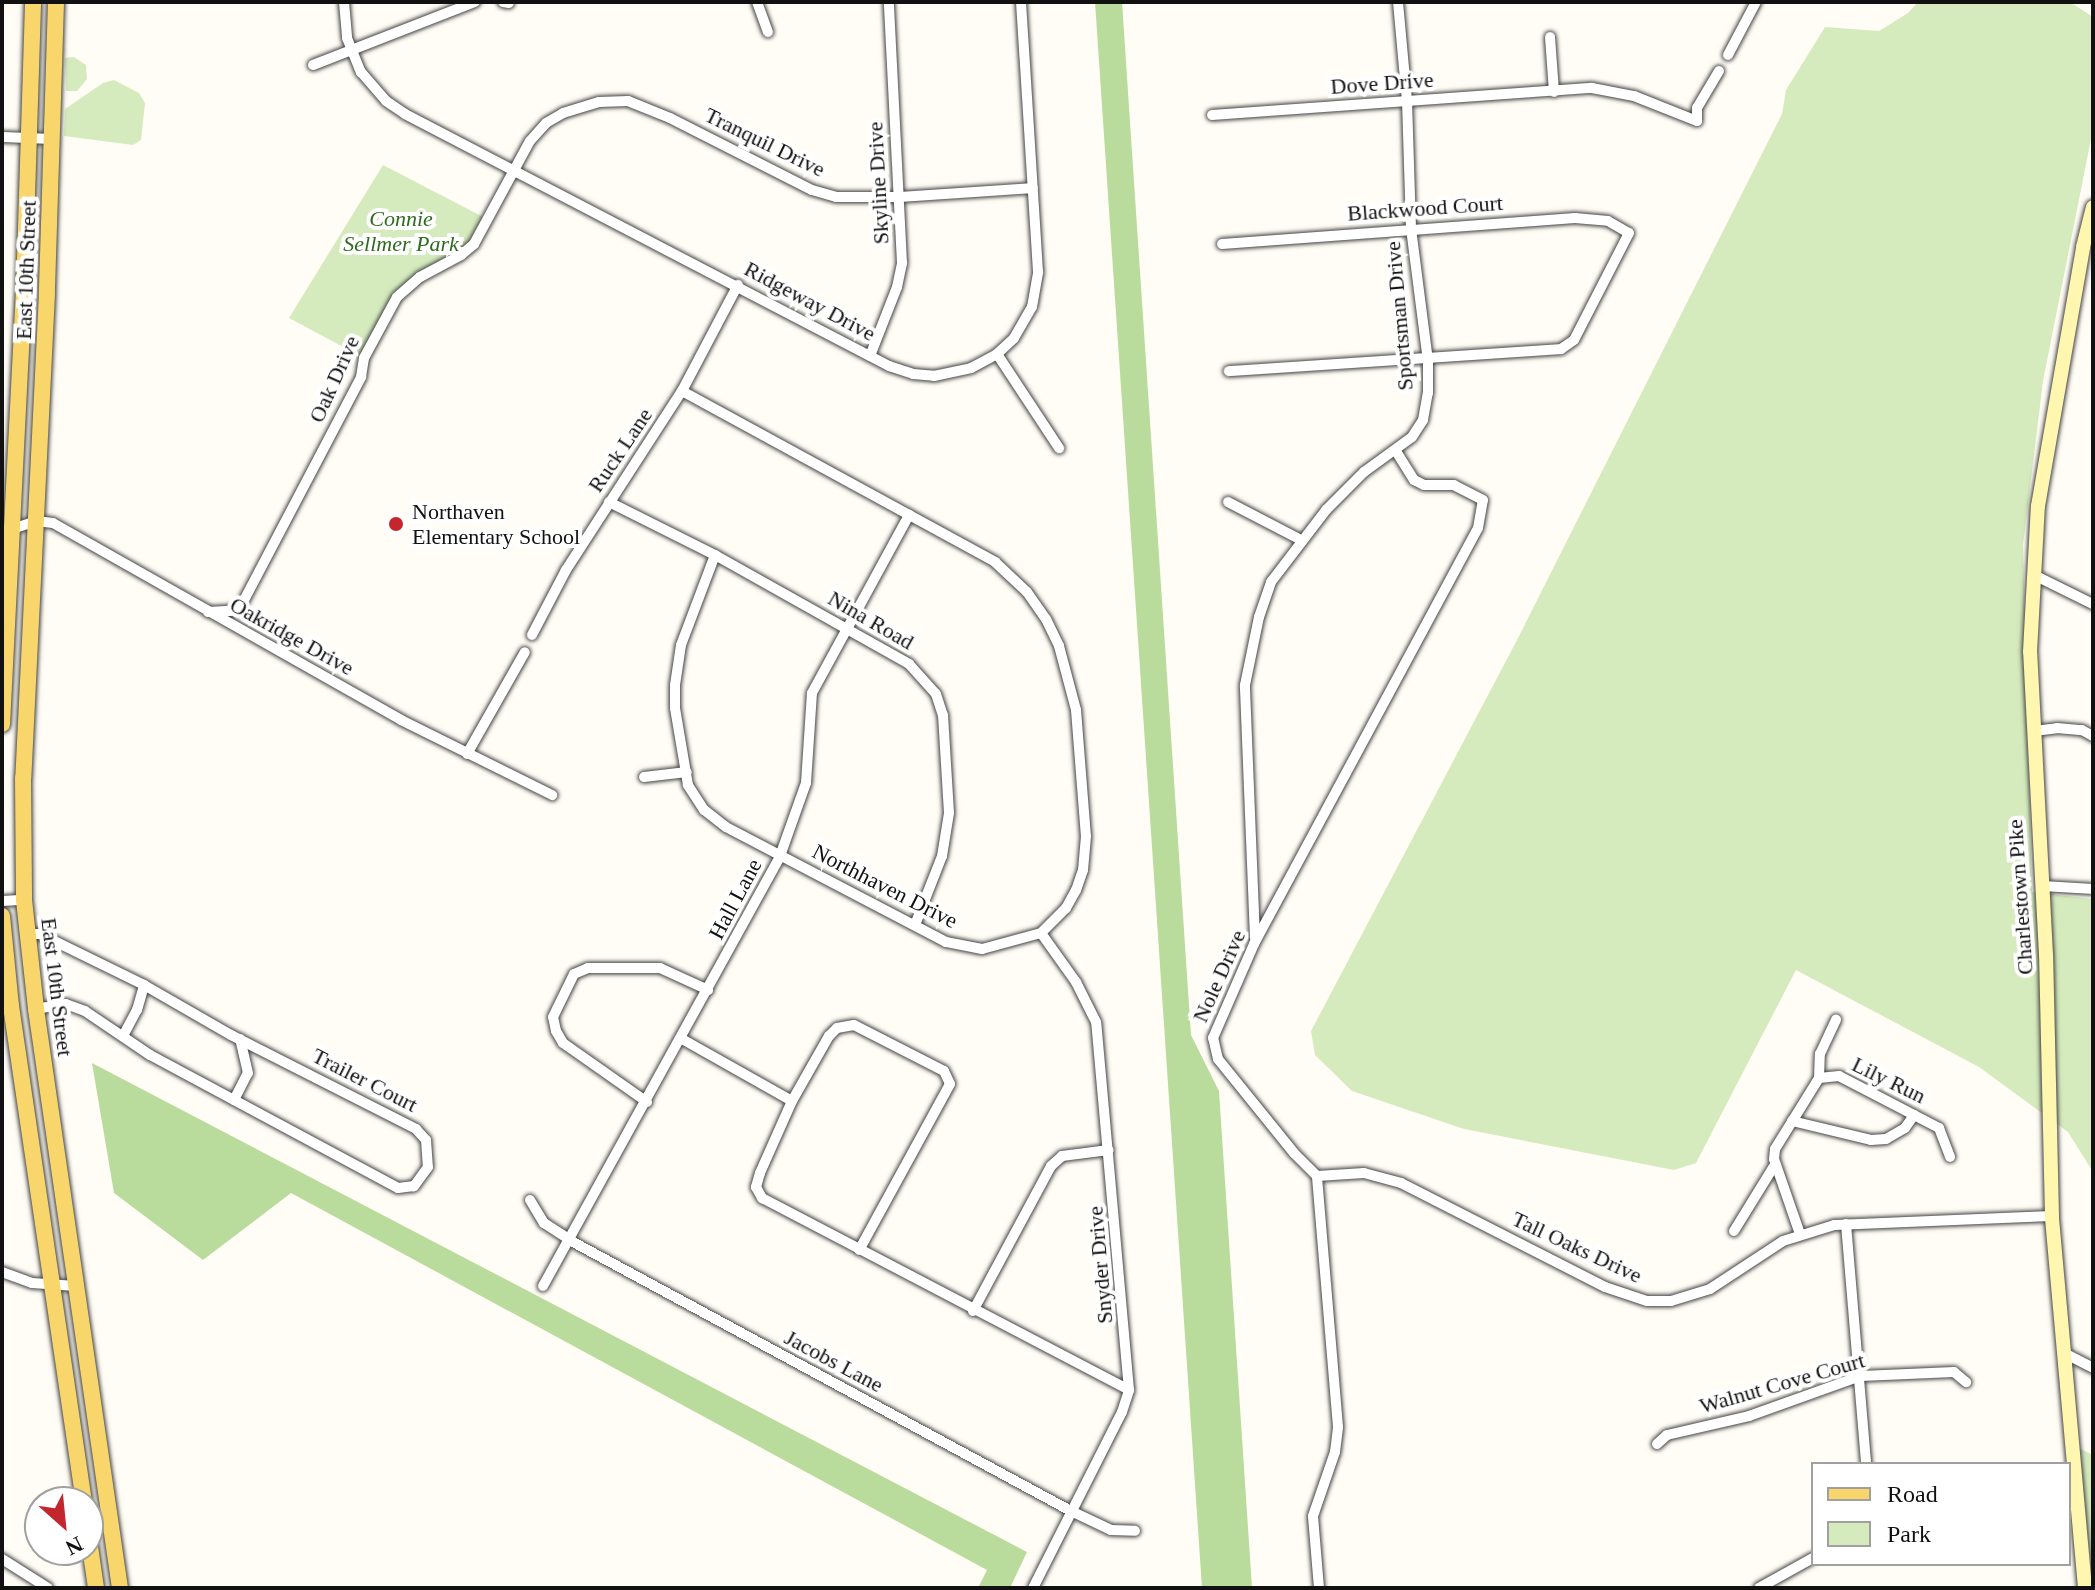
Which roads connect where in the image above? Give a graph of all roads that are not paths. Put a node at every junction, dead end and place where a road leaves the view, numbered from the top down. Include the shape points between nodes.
1 (33, 2) edge
2 (56, 2) edge
3 (344, 2) edge
4 (475, 2) edge
5 (503, 2) edge
6 (757, 2) edge
7 (889, 2) edge
8 (1021, 2) edge
9 (1398, 2) edge
10 (1756, 2) edge
11 (509, 3) edge
12 (768, 32) dead end
13 (1550, 37) dead end
14 (351, 50) junction
15 (1728, 55) dead end
16 (313, 65) dead end
17 (1719, 71) dead end
18 (1554, 92) junction
19 (1407, 101) junction
20 (1212, 115) dead end
21 (2, 137) edge
22 (30, 139) junction
23 (53, 139) junction
24 (514, 171) junction
25 (1033, 188) junction
26 (901, 197) junction
27 (2093, 207) edge
28 (1411, 228) junction
29 (1222, 244) dead end
30 (738, 285) junction
31 (997, 354) junction
32 (870, 356) junction
33 (1428, 361) junction
34 (1229, 371) dead end
35 (682, 391) junction
36 (1059, 448) dead end
37 (1396, 451) junction
38 (609, 502) junction
39 (1228, 502) dead end
40 (909, 515) junction
41 (36, 521) junction
42 (12, 529) junction
43 (1301, 540) junction
44 (715, 555) junction
45 (2034, 575) junction
46 (2093, 604) edge
47 (208, 612) junction
48 (4, 615) edge
49 (31, 627) junction
50 (846, 628) junction
51 (532, 635) dead end
52 (525, 652) dead end
53 (2, 724) edge
54 (2034, 731) junction
55 (2093, 736) edge
56 (467, 754) junction
57 (687, 772) junction
58 (644, 777) dead end
59 (552, 795) dead end
60 (780, 856) junction
61 (2043, 886) junction
62 (2093, 889) edge
63 (24, 900) junction
64 (2, 901) edge
65 (2, 916) edge
66 (915, 925) junction
67 (1041, 933) junction
68 (27, 934) junction
69 (1254, 944) junction
70 (144, 985) junction
71 (708, 990) junction
72 (36, 1009) junction
73 (1836, 1020) dead end
74 (123, 1036) junction
75 (240, 1039) junction
76 (682, 1039) junction
77 (1819, 1078) junction
78 (234, 1100) junction
79 (792, 1101) junction
80 (647, 1102) junction
81 (1914, 1115) junction
82 (1792, 1121) junction
83 (1109, 1150) junction
84 (1950, 1157) dead end
85 (1774, 1166) junction
86 (1317, 1176) junction
87 (530, 1200) dead end
88 (2052, 1216) junction
89 (1846, 1224) junction
90 (1734, 1231) dead end
91 (1800, 1234) junction
92 (568, 1240) junction
93 (859, 1250) junction
94 (2, 1272) edge
95 (54, 1285) junction
96 (76, 1286) junction
97 (543, 1286) dead end
98 (973, 1311) junction
99 (2064, 1353) junction
100 (2093, 1368) edge
101 (1861, 1376) junction
102 (1966, 1382) dead end
103 (1129, 1390) junction
104 (1657, 1444) dead end
105 (1866, 1462) edge
106 (82, 1486) edge
107 (1071, 1511) junction
108 (1135, 1531) dead end
109 (2, 1559) edge
110 (1811, 1559) edge
111 (93, 1566) edge
112 (1775, 1584) edge
113 (48, 1588) edge
114 (96, 1588) edge
115 (120, 1588) edge
116 (1033, 1588) edge
117 (1319, 1588) edge
118 (1759, 1588) edge
119 (2085, 1588) edge

1 - 22 main road, East 10th Street
2 - 23 main road, East 10th Street
3 - 14 street, Ridgeway Drive
4 - 14 street
5 - 11 street
6 - 12 street
7 - 26 street, Skyline Drive
8 - 25 street, Ridgeway Drive
9 - 19 street, Sportsman Drive
10 - 15 street
13 - 18 street
14 - 16 street
14 - 24 street, Ridgeway Drive via 361,72 386,101
17 - 18 street, Dove Drive via 1697,108 1697,121 1614,91
18 - 19 street, Dove Drive
19 - 20 street, Dove Drive
19 - 28 street, Sportsman Drive
21 - 22 street
22 - 23 street
22 - 42 main road, East 10th Street
23 - 41 main road, East 10th Street
24 - 26 street, Tranquil Drive via 546,123 575,108 628,101 812,190 850,199
24 - 30 street, Ridgeway Drive
24 - 47 street, Oak Drive via 474,244 397,297 241,606
25 - 26 street, Tranquil Drive
25 - 31 street, Ridgeway Drive via 1038,272 1032,307 1014,338
26 - 32 street, Skyline Drive via 902,263
27 - 45 street, Charlestown Pike via 2051,421
28 - 29 street, Blackwood Court
28 - 33 street, Sportsman Drive
28 - 33 street, Blackwood Court via 1575,218 1608,221 1629,233 1574,340 1561,349
30 - 32 street, Ridgeway Drive
30 - 35 street, Ruck Lane
31 - 32 street, Ridgeway Drive via 971,368 934,376 913,374
31 - 36 street
33 - 34 street
33 - 37 street, Sportsman Drive via 1423,420
35 - 38 street, Ruck Lane
35 - 40 street
37 - 43 street, Sportsman Drive via 1364,472
37 - 69 street, Nole Drive via 1414,480 1454,485 1483,500 1478,528
38 - 44 street, Nina Road
38 - 51 street, Ruck Lane
39 - 43 street
40 - 50 street, Hall Lane
40 - 67 street via 1011,574 1046,619 1059,646 1076,710 1085,848 1076,890
41 - 42 street
41 - 47 street, Oakridge Drive via 53,523
41 - 49 main road, East 10th Street
42 - 48 main road, East 10th Street
43 - 69 street, Sportsman Drive via 1271,582 1245,685
44 - 50 street, Nina Road
44 - 57 street, Northhaven Drive via 681,645 675,685
45 - 46 street
45 - 54 street, Charlestown Pike
47 - 56 street, Oakridge Drive
48 - 49 street
48 - 53 main road, East 10th Street
49 - 63 main road, East 10th Street via 23,778
50 - 60 street, Hall Lane via 809,704 806,783
50 - 66 street, Nina Road via 909,664 941,705 948,829
52 - 56 street
54 - 55 street via 2082,730
54 - 61 street, Charlestown Pike
56 - 59 street, Oakridge Drive
57 - 58 street
57 - 60 street, Northhaven Drive via 688,785 704,810
60 - 66 street, Northhaven Drive
60 - 71 street, Hall Lane
61 - 62 street
61 - 88 street, Charlestown Pike
63 - 64 street
63 - 68 main road, East 10th Street
65 - 95 main road, East 10th Street
66 - 67 street, Northhaven Drive via 946,942 982,949
67 - 83 street, Snyder Drive via 1076,982 1096,1022
68 - 70 street, Trailer Court via 40,934
68 - 72 main road, East 10th Street
69 - 86 street, Nole Drive via 1218,1022 1213,1045 1218,1059
70 - 74 street
70 - 75 street, Trailer Court
71 - 76 street, Hall Lane
71 - 80 street via 660,968 588,968 574,974 553,1017 556,1031 563,1043
72 - 74 street, Trailer Court via 66,1004 100,1018
72 - 96 main road, East 10th Street
73 - 77 street via 1820,1054
74 - 78 street, Trailer Court
75 - 78 street via 248,1073
75 - 78 street, Trailer Court via 416,1129 426,1140 428,1167 414,1186 398,1188
76 - 79 street
76 - 80 street, Hall Lane
77 - 81 street, Lily Run via 1839,1076
77 - 82 street, Lily Run
79 - 93 street via 756,1187 762,1198
79 - 93 street via 829,1036 837,1028 854,1025 944,1071 950,1084
80 - 92 street, Hall Lane
81 - 82 street via 1905,1128 1886,1139 1871,1140
81 - 84 street, Lily Run via 1939,1128
82 - 85 street, Lily Run via 1775,1149
83 - 98 street via 1062,1156 1051,1166
83 - 103 street, Snyder Drive
85 - 90 street, Lily Run
85 - 91 street
86 - 91 street, Tall Oaks Drive via 1364,1173 1401,1183 1605,1287 1647,1301 1685,1299 1710,1289
86 - 117 street via 1338,1427 1313,1516
87 - 92 street, Jacobs Lane via 544,1223
88 - 89 street, Tall Oaks Drive
88 - 99 street, Charlestown Pike
89 - 91 street, Tall Oaks Drive
89 - 101 street
92 - 97 street, Hall Lane
92 - 107 street, Jacobs Lane
93 - 98 street
94 - 95 street
95 - 96 street
95 - 106 main road, East 10th Street
96 - 115 main road, East 10th Street
98 - 103 street
99 - 100 street
99 - 119 street, Charlestown Pike
101 - 102 street, Walnut Cove Court via 1954,1372
101 - 104 street, Walnut Cove Court via 1749,1416 1667,1435
101 - 105 street
103 - 107 street, Snyder Drive
107 - 108 street, Jacobs Lane via 1111,1530
107 - 116 street, Snyder Drive
109 - 113 street
110 - 112 street
111 - 114 main road
112 - 118 street

